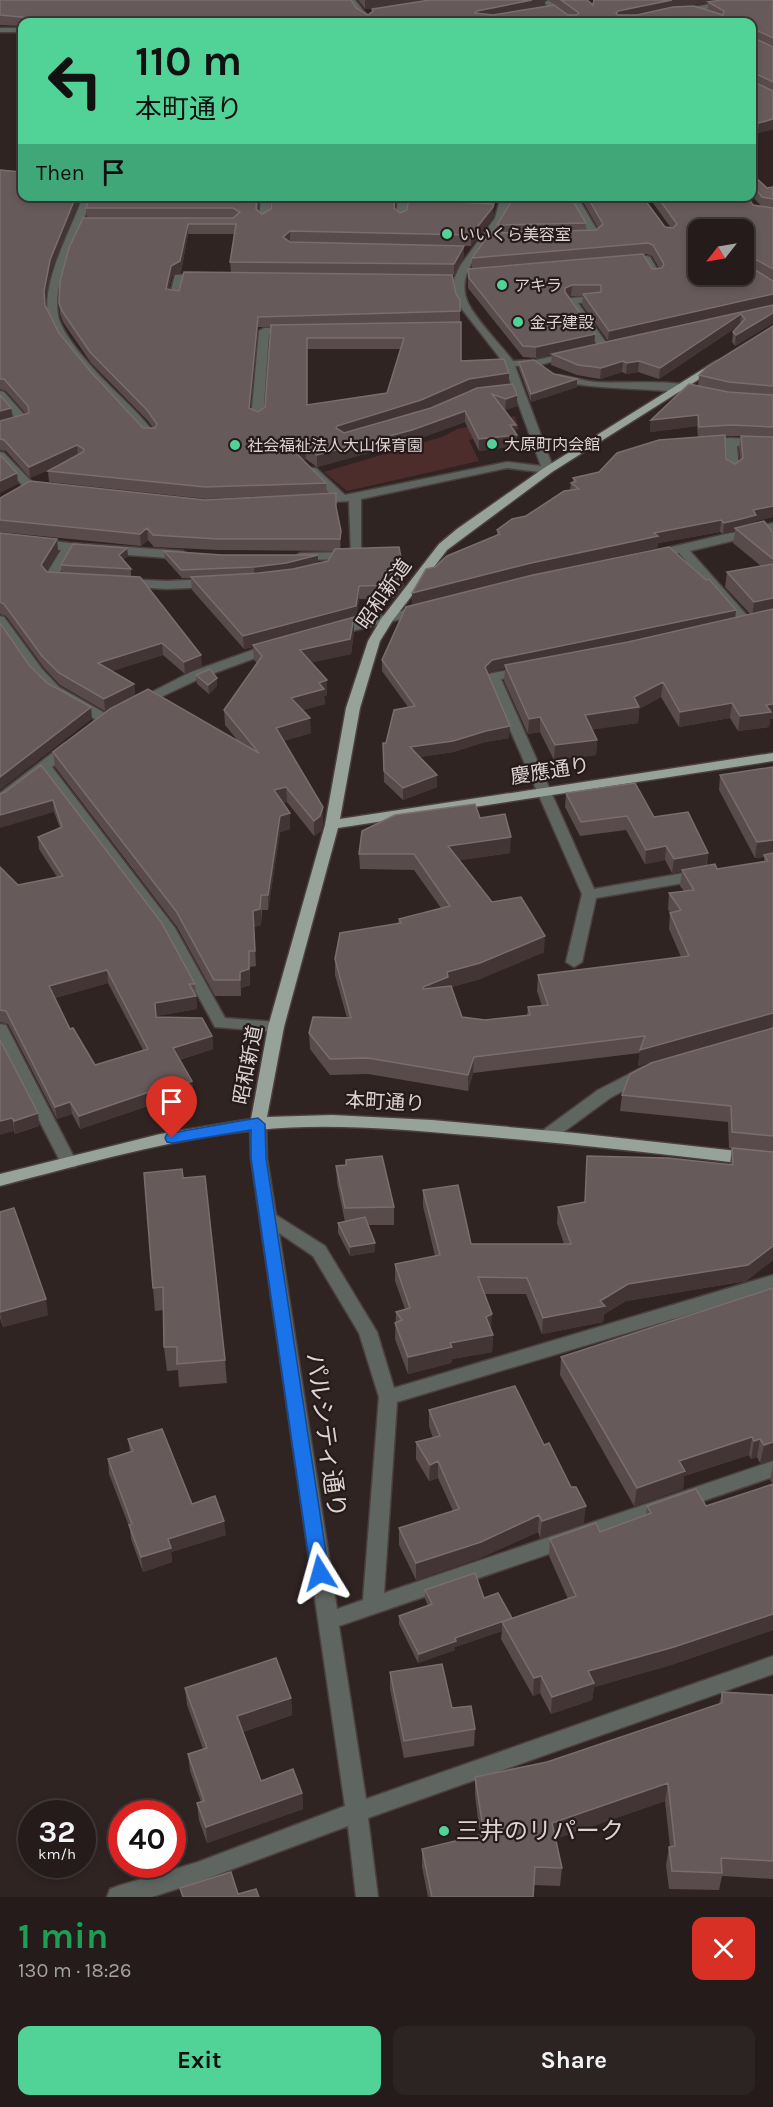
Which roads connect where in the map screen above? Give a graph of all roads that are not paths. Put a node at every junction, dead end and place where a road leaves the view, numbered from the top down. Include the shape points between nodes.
1 (351, 0) edge
2 (545, 0) edge
3 (758, 0) edge
4 (729, 1) edge
5 (555, 9) junction
6 (693, 9) junction
7 (545, 11) edge
8 (674, 12) edge
9 (372, 13) edge
10 (361, 14) junction
11 (365, 18) edge
12 (567, 18) edge
13 (710, 18) edge
14 (0, 30) edge
15 (18, 30) edge
16 (86, 201) edge
17 (266, 201) edge
18 (403, 201) edge
19 (510, 201) edge
20 (575, 201) edge
21 (401, 218) edge
22 (264, 219) edge
23 (80, 223) junction
24 (92, 223) edge
25 (571, 236) edge
26 (499, 237) edge
27 (487, 238) junction
28 (464, 250) edge
29 (476, 251) junction
30 (612, 262) edge
31 (472, 274) edge
32 (656, 276) edge
33 (214, 277) edge
34 (455, 279) junction
35 (174, 298) edge
36 (595, 299) edge
37 (298, 331) edge
38 (726, 357) edge
39 (508, 362) junction
40 (536, 363) junction
41 (681, 388) junction
42 (0, 394) edge
43 (716, 395) edge
44 (257, 418) edge
45 (0, 428) edge
46 (150, 436) edge
47 (731, 441) junction
48 (695, 442) edge
49 (773, 444) edge
50 (0, 455) edge
51 (305, 464) edge
52 (548, 470) junction
53 (733, 470) edge
54 (48, 476) edge
55 (25, 488) junction
56 (51, 489) edge
57 (355, 497) junction
58 (342, 499) junction
59 (306, 501) edge
60 (773, 527) edge
61 (773, 533) edge
62 (742, 536) junction
63 (0, 538) edge
64 (69, 547) junction
65 (682, 549) junction
66 (199, 555) edge
67 (282, 557) edge
68 (640, 558) edge
69 (73, 579) edge
70 (108, 582) edge
71 (221, 583) edge
72 (432, 608) edge
73 (0, 620) edge
74 (387, 620) junction
75 (765, 620) edge
76 (321, 634) edge
77 (288, 642) edge
78 (537, 668) edge
79 (79, 739) edge
80 (773, 757) edge
81 (44, 766) junction
82 (544, 792) junction
83 (2, 794) edge
84 (332, 825) junction
85 (716, 872) edge
86 (589, 894) junction
87 (574, 962) dead end
88 (276, 1027) junction
89 (0, 1029) edge
90 (664, 1067) edge
91 (258, 1124) junction
92 (548, 1135) junction
93 (773, 1161) edge
94 (69, 1163) junction
95 (0, 1180) edge
96 (268, 1218) junction
97 (773, 1282) edge
98 (388, 1396) junction
99 (773, 1469) edge
100 (373, 1605) junction
101 (327, 1621) junction
102 (773, 1665) edge
103 (357, 1812) junction
104 (118, 1897) edge
105 (367, 1897) edge

1 - 10 street
2 - 5 street
3 - 4 street
4 - 6 street
5 - 7 street
5 - 12 street
6 - 8 street
6 - 13 street
9 - 10 street
10 - 11 street
14 - 15 street
16 - 23 street
17 - 22 street
18 - 21 street
19 - 27 street
20 - 25 street via 595,235
23 - 24 street
23 - 46 street via 57,276 52,317 85,366 130,410
26 - 27 street
27 - 29 street
28 - 29 street
29 - 34 street
30 - 32 street via 647,259
31 - 34 street
33 - 35 street via 179,277
34 - 39 street via 475,327
36 - 40 street via 571,302 599,349
37 - 44 street via 264,331
38 - 41 main road, 昭和新道
39 - 40 street
39 - 52 street via 512,390 538,437
40 - 41 street via 559,378 595,385
41 - 43 street
41 - 52 main road, 昭和新道
42 - 45 street via 24,421
47 - 48 street
47 - 49 street
47 - 53 street
50 - 55 street
51 - 58 street
52 - 57 street via 507,465
52 - 74 main road, 昭和新道 via 443,547
54 - 55 street
55 - 56 street
57 - 58 street
57 - 67 street via 357,556 326,564
58 - 59 street
60 - 62 street
61 - 62 street
62 - 65 street
63 - 64 street
64 - 66 street
64 - 69 street via 50,578
65 - 68 street
65 - 75 street via 743,625
70 - 71 street
72 - 74 street
73 - 77 street via 54,690 110,717 196,675
74 - 76 street
74 - 84 main road, 昭和新道 via 374,641 353,708
78 - 82 street via 493,677
79 - 81 street
80 - 82 main road, 慶應通り
81 - 83 street
81 - 88 street via 170,931 220,1023
82 - 84 main road, 慶應通り
82 - 86 street
84 - 88 main road, 昭和新道
85 - 86 street
86 - 87 street
88 - 91 main road, 昭和新道
89 - 94 street
90 - 92 street via 642,1073 604,1094
91 - 92 main road, 本町通り via 372,1121
91 - 94 main road, 本町通り via 172,1138
91 - 96 street, パルシティ通り
92 - 93 main road, 本町通り
94 - 95 main road, 本町通り
96 - 98 street via 319,1251 368,1332
96 - 101 street, パルシティ通り
97 - 98 street
98 - 100 street
99 - 100 street
100 - 101 street
101 - 103 street, パルシティ通り
102 - 103 street
103 - 104 street via 198,1872
103 - 105 street, パルシティ通り

